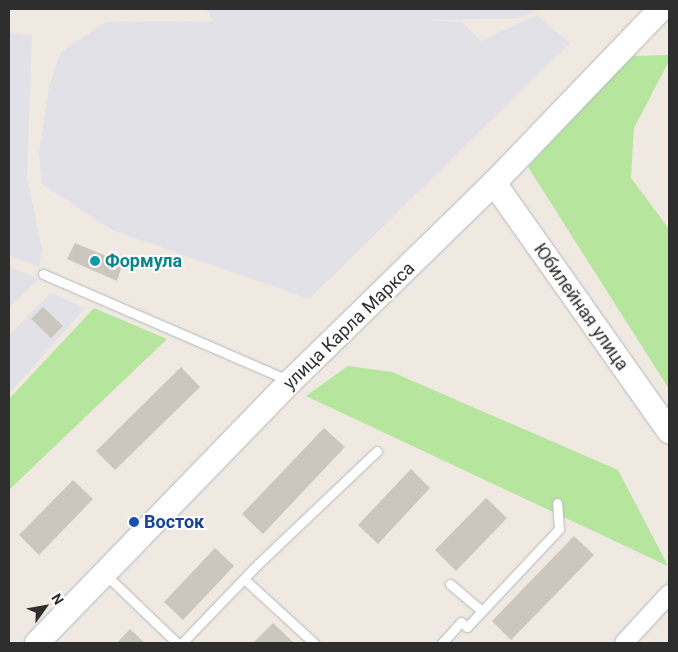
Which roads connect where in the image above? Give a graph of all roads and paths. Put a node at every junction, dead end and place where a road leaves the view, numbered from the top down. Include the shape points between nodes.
1 (661, 9) edge
2 (494, 183) junction
3 (43, 274) dead end
4 (291, 382) junction
5 (669, 431) edge
6 (377, 450) dead end
7 (557, 503) dead end
8 (104, 573) junction
9 (244, 579) junction
10 (450, 584) dead end
11 (669, 594) edge
12 (482, 611) junction
13 (37, 643) edge
14 (177, 643) edge
15 (182, 643) edge
16 (314, 643) edge
17 (442, 643) edge
18 (624, 643) edge

1 - 2 main road, улица Карла Маркса
2 - 4 main road, улица Карла Маркса
2 - 5 main road, Юбилейная улица
3 - 4 lane
4 - 8 main road, улица Карла Маркса
6 - 9 lane
7 - 12 lane via 559,529
8 - 13 main road, улица Карла Маркса
8 - 14 lane
9 - 15 lane
9 - 16 lane
10 - 12 lane
11 - 18 street
12 - 17 lane via 467,627 461,622

